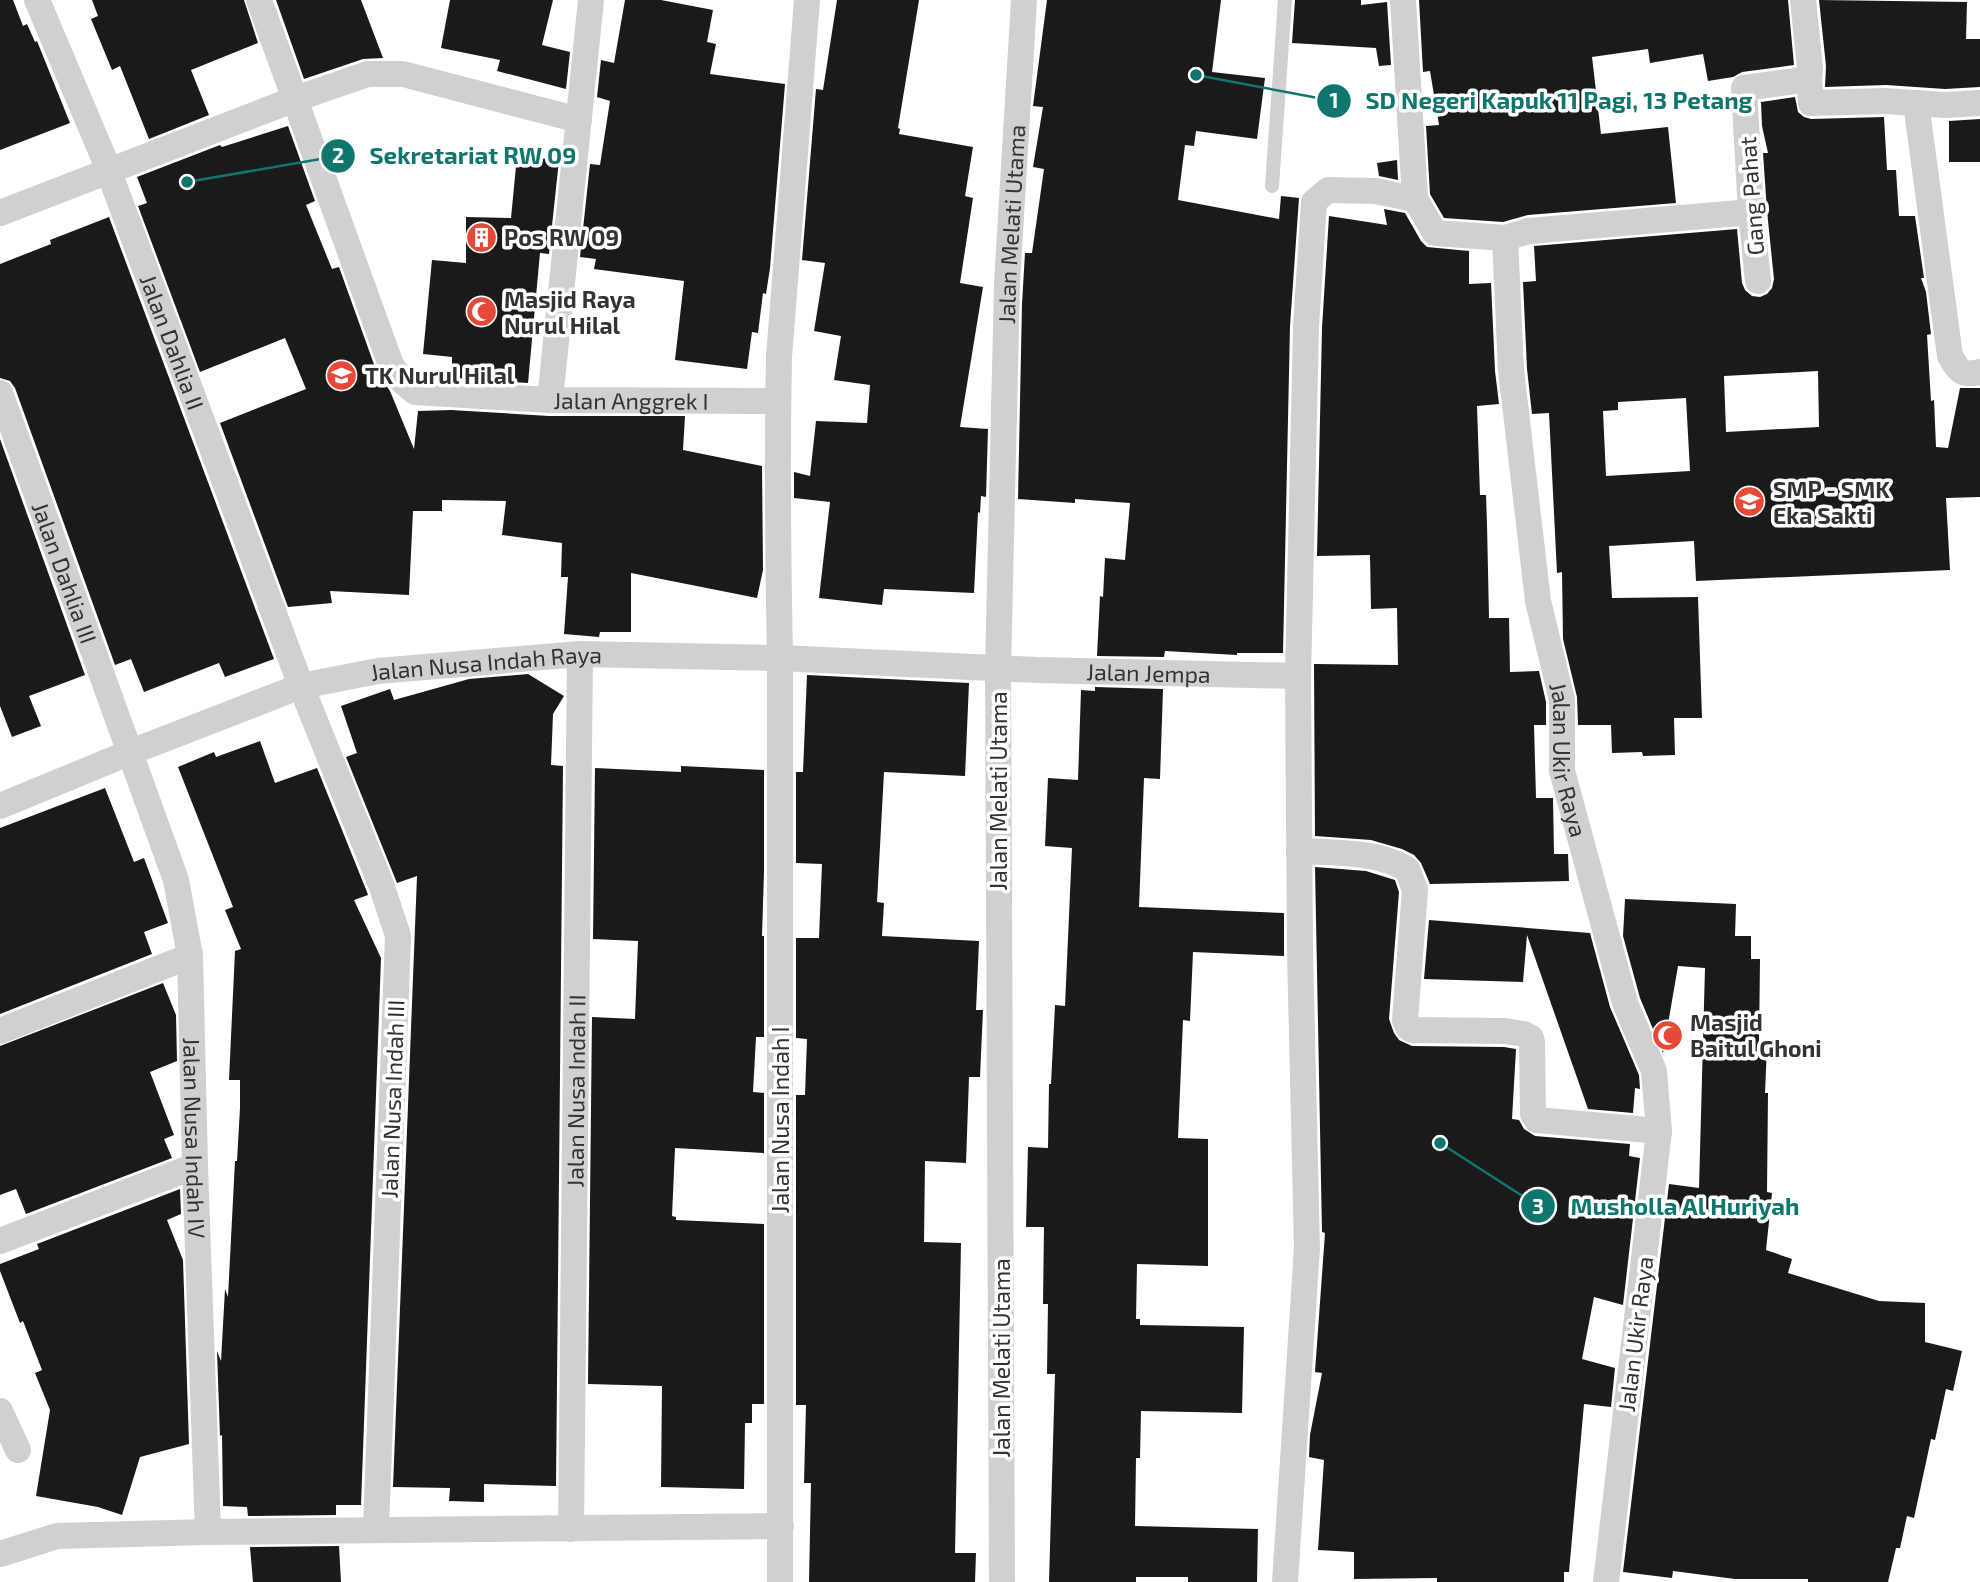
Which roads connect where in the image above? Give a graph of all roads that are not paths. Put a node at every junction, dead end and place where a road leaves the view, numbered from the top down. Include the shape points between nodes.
1 (37, 0) edge
2 (258, 0) edge
3 (591, 0) edge
4 (807, 0) edge
5 (1024, 0) edge
6 (1285, 0) edge
7 (1403, 0) edge
8 (1803, 0) edge
9 (1809, 79) junction
10 (295, 99) junction
11 (1916, 103) junction
12 (1980, 103) edge
13 (579, 120) junction
14 (108, 171) junction
15 (1272, 186) dead end
16 (1415, 199) junction
17 (1751, 212) junction
18 (0, 213) edge
19 (1505, 237) junction
20 (1758, 281) dead end
21 (1980, 372) edge
22 (0, 393) edge
23 (550, 400) junction
24 (778, 401) junction
25 (580, 654) junction
26 (780, 658) junction
27 (998, 668) junction
28 (1298, 676) junction
29 (301, 686) junction
30 (131, 751) junction
31 (0, 806) edge
32 (1299, 851) junction
33 (190, 956) junction
34 (0, 1031) edge
35 (1658, 1131) junction
36 (195, 1166) junction
37 (0, 1241) edge
38 (0, 1411) edge
39 (18, 1450) dead end
40 (781, 1526) junction
41 (376, 1529) junction
42 (571, 1529) junction
43 (208, 1532) junction
44 (0, 1554) edge
45 (780, 1582) edge
46 (1002, 1582) edge
47 (1285, 1582) edge
48 (1606, 1582) edge

1 - 14 street, Jalan Dahlia II
2 - 10 street
3 - 13 street, Jalan Anggrek I
4 - 24 street
5 - 27 street, Jalan Melati Utama via 1007,284
6 - 15 lane
7 - 16 street
8 - 9 street
9 - 11 street via 1811,103
9 - 17 street, Gang Pahat via 1744,88
10 - 13 street via 368,74 403,74
10 - 14 street
10 - 23 street via 391,365 402,382 415,392
11 - 12 street
11 - 21 street via 1950,356 1958,370 1969,375
13 - 23 street, Jalan Anggrek I
14 - 18 street
14 - 29 street, Jalan Dahlia II
16 - 19 street via 1435,233
16 - 28 street via 1375,191 1328,190 1314,202 1306,327
17 - 19 street via 1529,231
17 - 20 street, Gang Pahat
19 - 35 street, Jalan Ukir Raya via 1511,370 1538,601 1562,700 1562,771 1625,1003 1654,1071
22 - 30 street, Jalan Dahlia III
23 - 24 street, Jalan Anggrek I
24 - 26 street
25 - 26 street, Jalan Nusa Indah Raya
25 - 29 street, Jalan Nusa Indah Raya via 378,671
25 - 42 street, Jalan Nusa Indah II
26 - 27 street, Jalan Nusa Indah Raya
26 - 40 street, Jalan Nusa Indah I
27 - 28 street, Jalan Jempa
27 - 46 street, Jalan Melati Utama
28 - 32 street
29 - 30 street, Jalan Nusa Indah Raya
29 - 41 street, Jalan Nusa Indah III via 398,936
30 - 31 street, Jalan Nusa Indah Raya
30 - 33 street, Jalan Nusa Indah IV via 176,880
32 - 35 street via 1394,861 1407,869 1415,890 1408,1027 1524,1034 1532,1042 1533,1114 1537,1120
32 - 47 street via 1307,1248
33 - 34 street
33 - 36 street, Jalan Nusa Indah IV
35 - 48 street, Jalan Ukir Raya
36 - 37 street
36 - 43 street, Jalan Nusa Indah IV
38 - 39 street
40 - 42 street
40 - 45 street, Jalan Nusa Indah I
41 - 42 street
41 - 43 street
43 - 44 street via 57,1536

